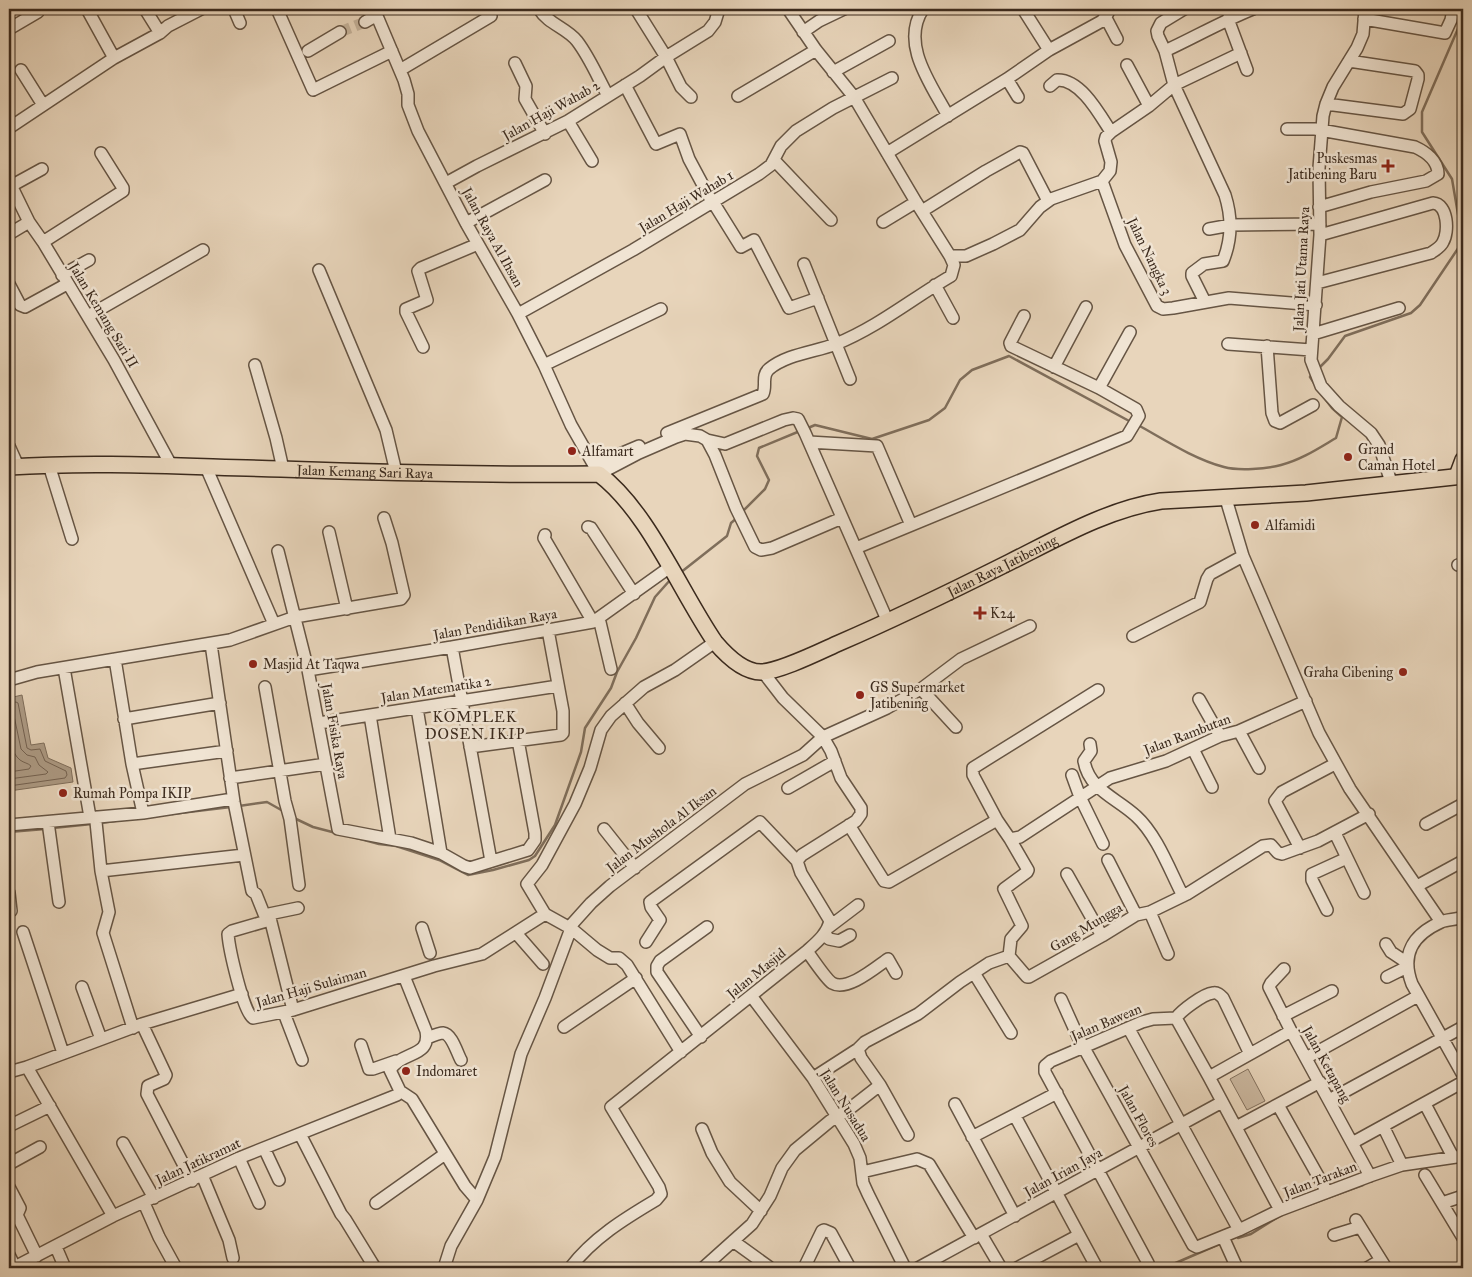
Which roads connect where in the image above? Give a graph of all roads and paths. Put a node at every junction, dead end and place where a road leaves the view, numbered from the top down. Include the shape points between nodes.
1 (87, 9) edge
2 (145, 9) edge
3 (201, 9) edge
4 (234, 9) edge
5 (277, 9) edge
6 (539, 9) edge
7 (636, 9) edge
8 (719, 9) edge
9 (788, 9) edge
10 (844, 9) edge
11 (923, 9) edge
12 (1023, 9) edge
13 (1184, 9) edge
14 (1253, 9) edge
15 (1453, 9) edge
16 (38, 12) dead end
17 (375, 12) edge
18 (1107, 13) edge
19 (1365, 14) edge
20 (491, 16) dead end
21 (1228, 19) junction
22 (365, 22) tunnel mouth
23 (240, 23) dead end
24 (9, 29) edge
25 (340, 32) tunnel mouth
26 (804, 32) junction
27 (160, 33) junction
28 (1117, 39) dead end
29 (889, 41) dead end
30 (392, 50) junction
31 (816, 50) junction
32 (1049, 50) junction
33 (308, 51) dead end
34 (1166, 51) junction
35 (1241, 53) junction
36 (666, 57) junction
37 (114, 58) junction
38 (1349, 61) junction
39 (515, 63) dead end
40 (1127, 65) dead end
41 (20, 70) dead end
42 (400, 70) junction
43 (1247, 70) dead end
44 (833, 72) junction
45 (892, 78) dead end
46 (1007, 79) junction
47 (625, 85) junction
48 (1174, 85) junction
49 (1050, 86) dead end
50 (608, 96) junction
51 (738, 96) dead end
52 (691, 97) dead end
53 (854, 97) junction
54 (1018, 97) dead end
55 (1326, 104) junction
56 (42, 105) junction
57 (1148, 106) junction
58 (948, 116) junction
59 (568, 121) junction
60 (9, 128) edge
61 (1287, 129) dead end
62 (1321, 130) junction
63 (1110, 132) junction
64 (545, 134) junction
65 (101, 153) dead end
66 (887, 153) junction
67 (774, 160) junction
68 (592, 161) dead end
69 (42, 169) dead end
70 (545, 180) dead end
71 (1102, 181) junction
72 (446, 183) junction
73 (10, 184) edge
74 (713, 202) junction
75 (1048, 202) junction
76 (919, 207) junction
77 (1319, 207) junction
78 (832, 220) dead end
79 (29, 222) junction
80 (884, 222) dead end
81 (466, 223) junction
82 (1231, 225) junction
83 (1209, 229) dead end
84 (1320, 230) junction
85 (9, 234) edge
86 (43, 242) junction
87 (478, 244) junction
88 (203, 250) dead end
89 (950, 256) junction
90 (89, 260) dead end
91 (804, 264) dead end
92 (319, 270) dead end
93 (65, 279) junction
94 (1317, 283) junction
95 (9, 284) edge
96 (935, 285) junction
97 (818, 298) junction
98 (1205, 302) junction
99 (1316, 306) junction
100 (1086, 307) dead end
101 (660, 308) dead end
102 (1399, 308) dead end
103 (518, 314) junction
104 (88, 316) junction
105 (1024, 316) dead end
106 (953, 318) dead end
107 (1130, 332) dead end
108 (1313, 334) junction
109 (836, 344) junction
110 (1228, 344) dead end
111 (1267, 346) junction
112 (423, 347) dead end
113 (1311, 355) junction
114 (255, 365) dead end
115 (544, 365) junction
116 (1054, 367) junction
117 (850, 379) dead end
118 (1099, 388) junction
119 (1313, 404) dead end
120 (805, 433) junction
121 (707, 440) junction
122 (9, 446) edge
123 (1463, 460) edge
124 (48, 465) junction
125 (171, 465) junction
126 (13, 467) edge
127 (206, 467) junction
128 (282, 470) junction
129 (597, 470) junction
130 (396, 472) junction
131 (1460, 476) edge
132 (1391, 482) junction
133 (1226, 499) junction
134 (384, 518) dead end
135 (842, 518) junction
136 (911, 525) junction
137 (588, 526) dead end
138 (329, 532) dead end
139 (546, 535) dead end
140 (72, 539) dead end
141 (856, 548) junction
142 (278, 551) dead end
143 (1243, 556) junction
144 (673, 572) junction
145 (634, 594) junction
146 (347, 609) junction
147 (296, 617) junction
148 (596, 620) junction
149 (888, 622) junction
150 (274, 624) junction
151 (1030, 626) dead end
152 (548, 630) junction
153 (1133, 636) dead end
154 (714, 642) junction
155 (211, 644) junction
156 (452, 647) junction
157 (116, 659) junction
158 (64, 668) junction
159 (611, 669) dead end
160 (308, 670) junction
161 (763, 672) junction
162 (9, 680) edge
163 (558, 686) junction
164 (265, 687) dead end
165 (920, 689) junction
166 (1098, 690) dead end
167 (219, 698) junction
168 (1199, 698) dead end
169 (462, 701) junction
170 (1306, 701) junction
171 (625, 703) junction
172 (416, 708) junction
173 (370, 715) junction
174 (124, 719) junction
175 (319, 723) junction
176 (956, 727) dead end
177 (1239, 731) junction
178 (1220, 736) junction
179 (823, 737) junction
180 (518, 740) junction
181 (1090, 744) dead end
182 (470, 746) junction
183 (659, 748) dead end
184 (1193, 749) junction
185 (227, 751) junction
186 (834, 761) junction
187 (132, 764) junction
188 (326, 764) junction
189 (1335, 764) junction
190 (1258, 768) dead end
191 (281, 771) junction
192 (1072, 775) dead end
193 (230, 778) junction
194 (1095, 786) junction
195 (1212, 786) dead end
196 (788, 788) dead end
197 (1080, 797) junction
198 (234, 803) junction
199 (1463, 804) edge
200 (143, 813) junction
201 (1369, 814) junction
202 (997, 820) junction
203 (95, 821) junction
204 (1426, 824) dead end
205 (9, 825) edge
206 (849, 826) junction
207 (49, 827) junction
208 (604, 828) dead end
209 (1335, 834) junction
210 (390, 839) junction
211 (1010, 839) junction
212 (1104, 844) dead end
213 (1300, 848) junction
214 (441, 853) junction
215 (244, 855) junction
216 (1347, 858) junction
217 (797, 860) junction
218 (1108, 860) dead end
219 (491, 861) junction
220 (1463, 861) edge
221 (635, 868) junction
222 (101, 871) junction
223 (1067, 874) dead end
224 (299, 884) dead end
225 (1417, 886) junction
226 (9, 893) edge
227 (1364, 893) dead end
228 (1183, 896) junction
229 (59, 902) dead end
230 (858, 905) dead end
231 (298, 908) dead end
232 (1327, 910) dead end
233 (11, 911) dead end
234 (1150, 912) junction
235 (545, 914) junction
236 (1136, 915) junction
237 (270, 917) junction
238 (1462, 919) edge
239 (1441, 922) junction
240 (422, 928) dead end
241 (707, 928) dead end
242 (572, 929) junction
243 (827, 931) junction
244 (23, 932) dead end
245 (516, 933) junction
246 (850, 935) dead end
247 (1102, 936) junction
248 (646, 942) dead end
249 (1386, 944) dead end
250 (808, 951) junction
251 (430, 953) dead end
252 (1168, 954) dead end
253 (1009, 956) junction
254 (543, 964) dead end
255 (1407, 964) junction
256 (1284, 969) dead end
257 (896, 972) dead end
258 (974, 973) junction
259 (404, 976) junction
260 (1387, 976) dead end
261 (636, 978) junction
262 (82, 986) dead end
263 (1332, 991) dead end
264 (242, 994) junction
265 (1418, 996) junction
266 (752, 997) junction
267 (1061, 999) dead end
268 (289, 1011) junction
269 (1283, 1016) junction
270 (1176, 1018) junction
271 (137, 1026) junction
272 (564, 1026) dead end
273 (1463, 1027) edge
274 (1129, 1029) junction
275 (1291, 1031) junction
276 (1010, 1033) dead end
277 (701, 1037) junction
278 (428, 1038) junction
279 (1442, 1038) junction
280 (101, 1039) junction
281 (361, 1044) dead end
282 (1084, 1047) junction
283 (858, 1049) junction
284 (681, 1052) junction
285 (63, 1053) junction
286 (1250, 1054) junction
287 (1306, 1058) junction
288 (302, 1060) dead end
289 (461, 1060) dead end
290 (396, 1061) junction
291 (27, 1067) junction
292 (9, 1072) edge
293 (1463, 1076) edge
294 (1209, 1077) junction
295 (812, 1078) junction
296 (1320, 1082) junction
297 (1463, 1082) edge
298 (880, 1085) junction
299 (400, 1091) junction
300 (1057, 1093) junction
301 (1329, 1100) junction
302 (1222, 1102) junction
303 (955, 1104) dead end
304 (1425, 1104) junction
305 (1278, 1105) junction
306 (50, 1106) junction
307 (836, 1116) junction
308 (1015, 1116) junction
309 (1181, 1124) junction
310 (9, 1126) edge
311 (1383, 1126) junction
312 (1236, 1127) junction
313 (702, 1129) dead end
314 (300, 1134) junction
315 (908, 1135) dead end
316 (972, 1137) junction
317 (123, 1143) dead end
318 (1352, 1143) junction
319 (167, 1146) dead end
320 (40, 1147) dead end
321 (1139, 1147) junction
322 (264, 1148) junction
323 (445, 1154) junction
324 (1458, 1156) edge
325 (239, 1158) junction
326 (9, 1164) edge
327 (1402, 1165) junction
328 (1097, 1170) junction
329 (862, 1172) junction
330 (1370, 1176) junction
331 (1425, 1176) dead end
332 (191, 1179) junction
333 (279, 1180) dead end
334 (9, 1187) edge
335 (1327, 1192) junction
336 (1056, 1193) junction
337 (1463, 1196) edge
338 (150, 1198) junction
339 (477, 1200) junction
340 (259, 1203) dead end
341 (376, 1203) dead end
342 (1442, 1203) junction
343 (1280, 1210) junction
344 (761, 1211) junction
345 (113, 1216) junction
346 (1014, 1216) junction
347 (1239, 1230) junction
348 (1079, 1235) junction
349 (1334, 1235) dead end
350 (976, 1237) junction
351 (1223, 1237) junction
352 (1463, 1238) edge
353 (733, 1241) junction
354 (1194, 1245) joint
355 (56, 1246) junction
356 (9, 1255) edge
357 (38, 1256) junction
358 (233, 1258) dead end
359 (1384, 1264) edge
360 (1146, 1266) edge
361 (769, 1267) edge
362 (14, 1268) edge
363 (65, 1268) edge
364 (176, 1268) edge
365 (372, 1268) edge
366 (444, 1268) edge
367 (570, 1268) edge
368 (703, 1268) edge
369 (804, 1268) edge
370 (850, 1268) edge
371 (905, 1268) edge
372 (918, 1268) edge
373 (1000, 1268) edge
374 (1017, 1268) edge
375 (1097, 1268) edge
376 (1237, 1268) edge
377 (1367, 1268) edge

1 - 37 street
2 - 27 street
3 - 27 street
4 - 23 street
5 - 30 street via 313,90
6 - 50 street via 544,17 578,42
7 - 36 street
8 - 36 street, Jalan Haji Wahab 2 via 708,31
9 - 26 street
10 - 26 street
11 - 58 street via 914,31 914,44
12 - 32 street
13 - 34 street via 1161,23 1157,31
14 - 21 street
15 - 19 street via 1447,30 1441,33
16 - 24 street
17 - 22 street
17 - 30 street, Jalan Raya Al Ihsan
18 - 28 street
18 - 32 street via 1094,26
19 - 38 street, Jalan Jati Utama Raya via 1363,34
20 - 42 street
21 - 34 street
21 - 35 street
25 - 33 street
26 - 31 street
27 - 37 street
29 - 44 street
30 - 42 street, Jalan Raya Al Ihsan
31 - 44 street
31 - 51 street
32 - 46 street
34 - 48 street
35 - 43 street
35 - 48 street
36 - 47 street, Jalan Haji Wahab 2
36 - 52 street via 681,87
37 - 56 street
38 - 55 street, Jalan Jati Utama Raya
38 - 55 street via 1414,71 1418,79 1410,109 1404,114
39 - 64 street via 526,86 526,98
40 - 57 street
41 - 56 street
42 - 72 street, Jalan Raya Al Ihsan via 418,131
44 - 53 street
45 - 53 street, Jalan Haji Wahab 1
46 - 54 street
46 - 58 street
47 - 50 street, Jalan Haji Wahab 2
47 - 74 street via 656,144 680,134 689,159
48 - 57 street
48 - 82 street via 1225,194
49 - 63 street via 1057,80 1072,84 1094,106
50 - 59 street, Jalan Haji Wahab 2
53 - 66 street
53 - 67 street, Jalan Haji Wahab 1 via 796,131 785,140
55 - 62 street, Jalan Jati Utama Raya
56 - 60 street
57 - 63 street
58 - 66 street
59 - 64 street, Jalan Haji Wahab 2
59 - 68 street
61 - 62 street
62 - 77 street, Jalan Jati Utama Raya
62 - 77 street via 1423,150 1438,169 1438,174 1426,181
63 - 71 street via 1105,141 1110,171
64 - 72 street, Jalan Haji Wahab 2
65 - 86 street via 123,191
66 - 76 street
67 - 74 street, Jalan Haji Wahab 1 via 759,174
67 - 78 street
69 - 73 street
70 - 81 street
71 - 75 street
71 - 98 street, Jalan Nangka 3 via 1125,245 1156,306 1163,309
72 - 81 street, Jalan Raya Al Ihsan
73 - 79 street, Jalan Kemang Sari II
74 - 97 street via 740,247 754,240 790,308
74 - 103 street, Jalan Haji Wahab 1
75 - 76 street via 1020,152
75 - 89 street via 1020,230 966,256
76 - 80 street
76 - 89 street
77 - 84 street, Jalan Jati Utama Raya
79 - 85 street
79 - 86 street, Jalan Kemang Sari II
81 - 87 street, Jalan Raya Al Ihsan
82 - 83 street
82 - 84 street
82 - 98 street via 1223,261 1204,264 1192,273
84 - 94 street, Jalan Jati Utama Raya
84 - 94 street via 1433,204 1441,206 1444,211 1446,229 1442,244 1431,253
86 - 93 street, Jalan Kemang Sari II
87 - 103 street, Jalan Raya Al Ihsan
87 - 112 street via 418,271 427,300 406,309 406,312
88 - 104 street
89 - 96 street via 954,271
90 - 93 street
91 - 97 street
92 - 130 street via 386,430
93 - 95 street via 25,307 20,305
93 - 104 street, Jalan Kemang Sari II
94 - 99 street, Jalan Jati Utama Raya
96 - 106 street
96 - 109 street via 887,318
97 - 109 street
98 - 99 street, Jalan Nangka 3 via 1229,298
99 - 108 street, Jalan Jati Utama Raya
100 - 116 street
101 - 115 street
102 - 108 street
103 - 115 street, Jalan Raya Al Ihsan
104 - 125 street, Jalan Kemang Sari II
105 - 116 street via 1011,346
107 - 118 street
108 - 113 street, Jalan Jati Utama Raya
109 - 117 street
109 - 129 street via 768,370 763,394 699,420
110 - 111 street
111 - 113 street
111 - 119 street via 1275,421 1280,423
113 - 132 street, Jalan Jati Utama Raya via 1321,386 1371,433 1379,445
114 - 128 street
115 - 129 street, Jalan Raya Al Ihsan via 571,425
116 - 118 street
118 - 136 street via 1136,409 1139,416 1127,436
120 - 121 street via 798,419 792,418 725,444
120 - 135 street
120 - 136 street via 876,446
121 - 129 street via 685,434
121 - 135 street via 755,547 761,550 772,548
122 - 126 street
123 - 131 main road
124 - 125 main road, Jalan Kemang Sari Raya
124 - 126 main road, Jalan Kemang Sari Raya
124 - 140 street
125 - 127 main road, Jalan Kemang Sari Raya
127 - 128 main road, Jalan Kemang Sari Raya
127 - 150 street
128 - 130 main road, Jalan Kemang Sari Raya
129 - 130 main road, Jalan Kemang Sari Raya via 508,475
129 - 144 main road via 635,512
131 - 132 main road, Jalan Raya Jatibening
132 - 133 main road, Jalan Raya Jatibening via 1338,490
133 - 143 street
133 - 149 main road, Jalan Raya Jatibening via 1161,501 1117,513 1060,537
134 - 146 street via 404,595 401,599
135 - 141 street
136 - 141 street
137 - 145 street
138 - 146 street
139 - 148 street via 544,538
141 - 149 street
142 - 147 street, Jalan Fisika Raya
143 - 153 street via 1210,574 1200,602
143 - 170 street
144 - 145 street, Jalan Pendidikan Raya
144 - 154 main road
145 - 148 street, Jalan Pendidikan Raya
146 - 147 street
147 - 150 street
147 - 160 street, Jalan Fisika Raya
148 - 152 street, Jalan Pendidikan Raya
148 - 159 street
149 - 161 main road, Jalan Raya Jatibening
150 - 155 street
151 - 165 street, Jalan Mushola Al Iksan via 961,659
152 - 156 street, Jalan Pendidikan Raya
152 - 163 street
154 - 161 main road via 742,666
154 - 171 street
155 - 157 street
155 - 167 street
156 - 160 street, Jalan Pendidikan Raya
156 - 169 street
157 - 158 street
157 - 174 street
158 - 162 street
158 - 203 street
160 - 175 street, Jalan Fisika Raya
161 - 179 street via 783,698
163 - 169 street, Jalan Matematika 2
163 - 180 street via 564,732
164 - 191 street
165 - 176 street
165 - 179 street, Jalan Mushola Al Iksan
166 - 202 street via 973,768 973,775
167 - 174 street
167 - 185 street
168 - 178 street
169 - 172 street, Jalan Matematika 2
169 - 182 street
170 - 177 street, Jalan Rambutan
170 - 189 street
171 - 183 street
171 - 235 street via 601,730 575,804 542,865 527,884
172 - 173 street, Jalan Matematika 2
172 - 214 street
173 - 175 street, Jalan Matematika 2
173 - 210 street
174 - 187 street
175 - 188 street, Jalan Fisika Raya
177 - 178 street, Jalan Rambutan
177 - 190 street
178 - 184 street, Jalan Rambutan
179 - 186 street
179 - 221 street, Jalan Mushola Al Iksan via 803,755 745,784
180 - 182 street
180 - 219 street via 536,840 528,850
181 - 194 street via 1091,750 1084,761
182 - 219 street
184 - 194 street, Jalan Rambutan
184 - 195 street
185 - 187 street
185 - 193 street
186 - 196 street
186 - 206 street via 861,808
187 - 200 street
188 - 191 street
188 - 210 street, Jalan Fisika Raya via 338,829
189 - 201 street
189 - 213 street via 1282,792 1274,800
191 - 193 street
191 - 224 street
192 - 197 street
193 - 198 street
194 - 197 street, Jalan Rambutan
194 - 228 street via 1137,816 1159,848
197 - 211 street, Jalan Rambutan via 1020,838
197 - 212 street
198 - 200 street
198 - 215 street
199 - 204 street
200 - 203 street
201 - 209 street, Gang Mungga
201 - 225 street
202 - 206 street via 888,882
202 - 211 street
203 - 207 street
203 - 222 street
205 - 207 street
206 - 217 street
207 - 229 street
208 - 221 street
209 - 213 street, Gang Mungga
209 - 216 street
210 - 214 street
211 - 253 street via 1028,872 1004,889 1022,926 1011,939
213 - 228 street, Gang Mungga via 1280,854 1267,844
214 - 219 street via 470,868
215 - 222 street
215 - 237 street via 252,891 264,914
216 - 227 street
216 - 232 street via 1312,874
217 - 243 street via 801,873 830,921
217 - 248 street via 760,822 650,902 660,920
218 - 236 street
220 - 225 street
221 - 242 street, Jalan Mushola Al Iksan via 591,903 573,923
222 - 271 street via 109,912 103,933
223 - 247 street
225 - 239 street
226 - 233 street
228 - 234 street, Gang Mungga
230 - 243 street, Jalan Masjid
231 - 237 street
234 - 236 street, Gang Mungga
234 - 252 street
235 - 242 street
235 - 245 street, Jalan Haji Sulaiman
236 - 247 street, Gang Mungga
237 - 264 street via 228,934
237 - 268 street
238 - 239 street
239 - 255 street via 1415,941
240 - 251 street
241 - 277 street via 657,966 657,972
242 - 261 street via 610,958 624,961
242 - 339 street, Jalan Mushola Al Iksan via 521,1054 494,1156
243 - 246 street via 829,939 839,941
243 - 250 street, Jalan Masjid
244 - 285 street
245 - 254 street
245 - 259 street, Jalan Haji Sulaiman via 482,954
247 - 253 street, Gang Mungga via 1029,978
249 - 255 street
250 - 257 street via 831,983 852,983 888,959
250 - 266 street, Jalan Masjid
253 - 258 street
255 - 260 street
255 - 265 street
256 - 269 street, Jalan Ketapang via 1270,987
258 - 276 street
258 - 283 street via 918,1014 865,1042
259 - 268 street, Jalan Haji Sulaiman
259 - 278 street
261 - 272 street
261 - 284 street
262 - 280 street
263 - 269 street
264 - 268 street, Jalan Haji Sulaiman via 253,1018
264 - 271 street, Jalan Haji Sulaiman
265 - 279 street
265 - 287 street
266 - 277 street, Jalan Masjid
266 - 295 street, Jalan Nusadua
267 - 282 street, Jalan Flores
268 - 288 street
269 - 275 street, Jalan Ketapang
270 - 274 street, Jalan Bawean via 1153,1019
270 - 286 street via 1181,1011 1211,993 1217,994 1226,1002
270 - 294 street
271 - 280 street, Jalan Haji Sulaiman
271 - 332 street via 166,1075 148,1086 147,1094
273 - 279 street
274 - 282 street, Jalan Bawean
274 - 309 street
275 - 286 street
275 - 287 street, Jalan Ketapang
277 - 284 street, Jalan Masjid
278 - 289 street via 446,1034
278 - 290 street via 422,1049
279 - 293 street
279 - 301 street
280 - 285 street, Jalan Haji Sulaiman
281 - 290 street via 369,1068
282 - 300 street, Jalan Bawean via 1045,1066
282 - 321 street, Jalan Flores
283 - 295 street
283 - 298 street
284 - 367 street, Jalan Masjid via 611,1107 661,1194 615,1225
285 - 291 street, Jalan Haji Sulaiman
286 - 294 street
287 - 296 street, Jalan Ketapang
290 - 299 street via 390,1070
291 - 292 street, Jalan Haji Sulaiman
291 - 306 street
294 - 302 street
295 - 307 street, Jalan Nusadua
296 - 301 street, Jalan Ketapang
296 - 305 street
297 - 304 street
298 - 307 street
298 - 315 street
299 - 314 street, Jalan Jatikramat
299 - 323 street via 412,1099
300 - 308 street
300 - 328 street
301 - 318 street, Jalan Ketapang
302 - 309 street, Jalan Irian Jaya
302 - 312 street
303 - 316 street
304 - 311 street
304 - 324 street
305 - 312 street
305 - 335 street
306 - 310 street
306 - 345 street
307 - 329 street, Jalan Nusadua via 854,1144
307 - 344 street via 795,1150 782,1168
308 - 316 street
308 - 336 street
309 - 321 street, Jalan Irian Jaya
309 - 347 street
311 - 318 street
311 - 327 street
312 - 343 street
313 - 344 street via 730,1182
314 - 322 street, Jalan Jatikramat
314 - 365 street via 341,1214 374,1266
316 - 346 street
317 - 338 street
318 - 330 street, Jalan Ketapang
319 - 332 street
320 - 326 street
321 - 328 street, Jalan Irian Jaya
321 - 354 street, Jalan Flores
322 - 325 street, Jalan Jatikramat
322 - 333 street
323 - 339 street
323 - 341 street
324 - 327 street, Jalan Tarakan
325 - 332 street, Jalan Jatikramat
325 - 340 street
327 - 330 street, Jalan Tarakan
328 - 336 street, Jalan Irian Jaya
328 - 360 street
329 - 350 street via 917,1159 929,1164
329 - 371 street, Jalan Nusadua via 868,1194
330 - 335 street, Jalan Tarakan
331 - 342 street
332 - 338 street, Jalan Jatikramat
332 - 358 street via 229,1240
334 - 357 street via 20,1208 17,1215
335 - 343 street, Jalan Tarakan
336 - 346 street, Jalan Irian Jaya
336 - 348 street
337 - 342 street
338 - 345 street, Jalan Jatikramat
338 - 364 street via 159,1237
339 - 366 street, Jalan Mushola Al Iksan
342 - 352 street
343 - 347 street, Jalan Tarakan
344 - 353 street
345 - 355 street, Jalan Jatikramat
346 - 350 street, Jalan Irian Jaya
347 - 351 street, Jalan Tarakan
348 - 374 street
348 - 375 street
349 - 359 street via 1358,1224
350 - 372 street, Jalan Irian Jaya
350 - 373 street
351 - 354 street, Jalan Tarakan via 1200,1247
351 - 376 street
353 - 361 street
353 - 368 street
355 - 357 street, Jalan Jatikramat
355 - 363 street
356 - 362 street
357 - 362 street, Jalan Jatikramat
359 - 377 street
369 - 370 street via 824,1230 831,1233

